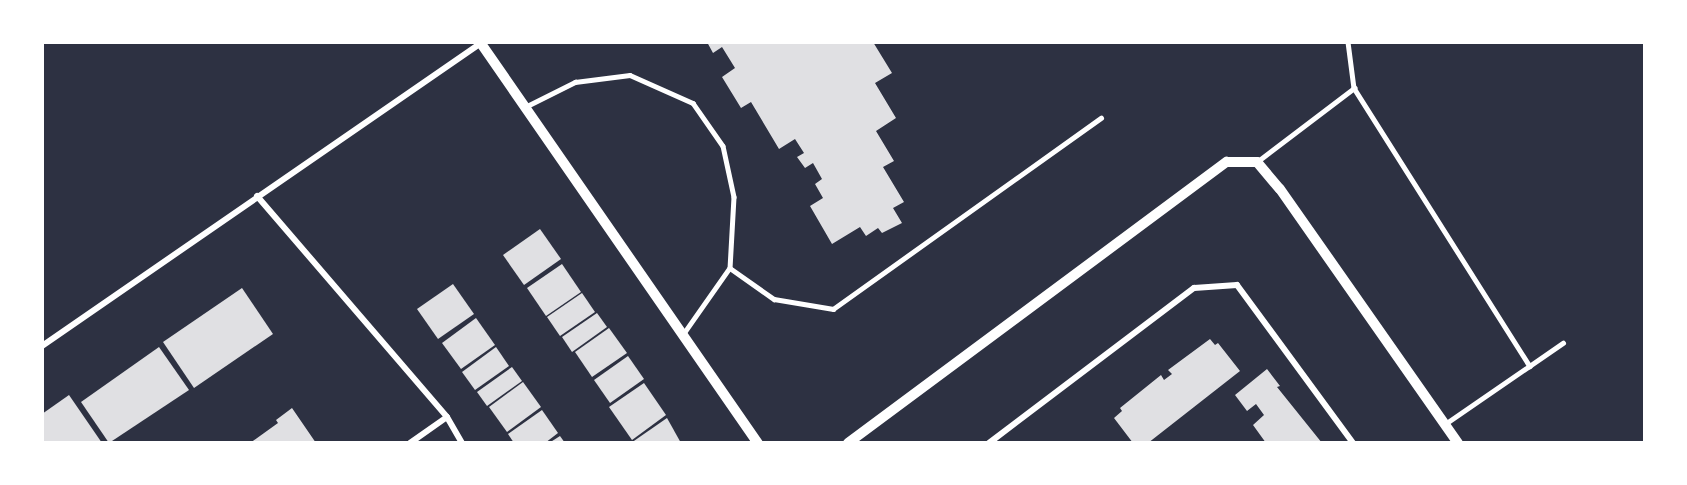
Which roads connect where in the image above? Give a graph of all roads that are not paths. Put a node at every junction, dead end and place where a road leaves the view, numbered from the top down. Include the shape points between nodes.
1 (480, 42) edge
2 (1348, 42) edge
3 (1354, 88) junction
4 (525, 107) junction
5 (1101, 118) dead end
6 (1257, 162) junction
7 (257, 196) junction
8 (730, 268) junction
9 (683, 334) junction
10 (1563, 343) dead end
11 (42, 346) edge
12 (1530, 366) junction
13 (447, 417) junction
14 (1445, 424) junction
15 (410, 443) edge
16 (462, 443) edge
17 (758, 443) edge
18 (848, 443) edge
19 (989, 443) edge
20 (1353, 443) edge
21 (1458, 443) edge

1 - 4 street
1 - 7 street
2 - 3 lane
3 - 6 lane
3 - 12 lane
4 - 8 lane via 574,81 630,75 693,103 723,146 734,198
4 - 9 street
5 - 8 lane via 834,309 774,299
6 - 14 street
6 - 18 street via 1227,162
7 - 11 street
7 - 13 street
8 - 9 lane
9 - 17 street
10 - 12 lane
12 - 14 lane
13 - 15 street
13 - 16 street
14 - 21 street
19 - 20 street via 1194,288 1237,285

